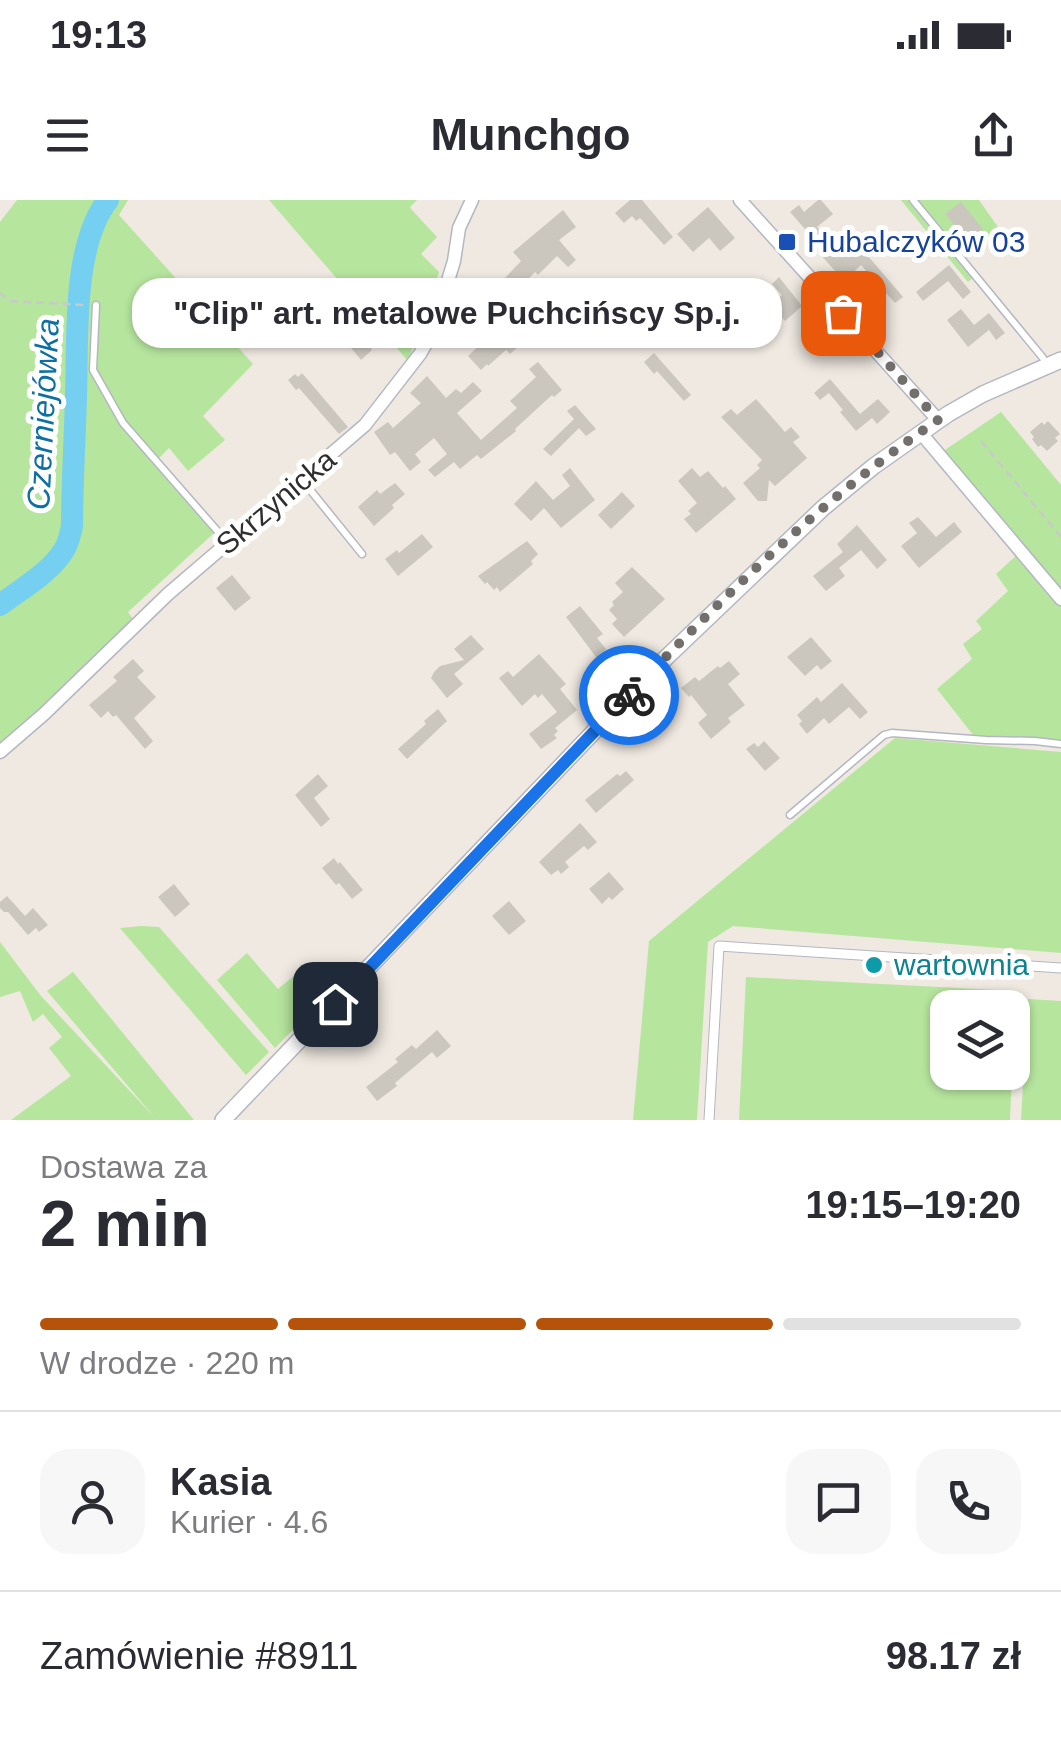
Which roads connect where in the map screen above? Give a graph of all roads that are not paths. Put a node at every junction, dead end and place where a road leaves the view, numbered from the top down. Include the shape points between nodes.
1 (472, 200) edge
2 (740, 200) edge
3 (912, 200) edge
4 (96, 305) road end
5 (1054, 363) edge
6 (938, 420) junction
7 (920, 432) junction
8 (302, 480) junction
9 (228, 542) junction
10 (362, 554) dead end
11 (1061, 599) edge
12 (1061, 744) edge
13 (0, 752) edge
14 (790, 814) dead end
15 (1061, 968) edge
16 (224, 1120) edge
17 (709, 1120) edge

1 - 8 street, Skrzynicka via 420,354 365,425
2 - 6 street
3 - 5 lane via 1043,358
4 - 9 lane via 93,370 123,422
5 - 6 street
6 - 7 street
7 - 11 street
7 - 16 street via 852,482 690,633
8 - 9 street, Skrzynicka
8 - 10 lane
9 - 13 street, Skrzynicka
12 - 14 lane via 884,736
15 - 17 street via 718,946

